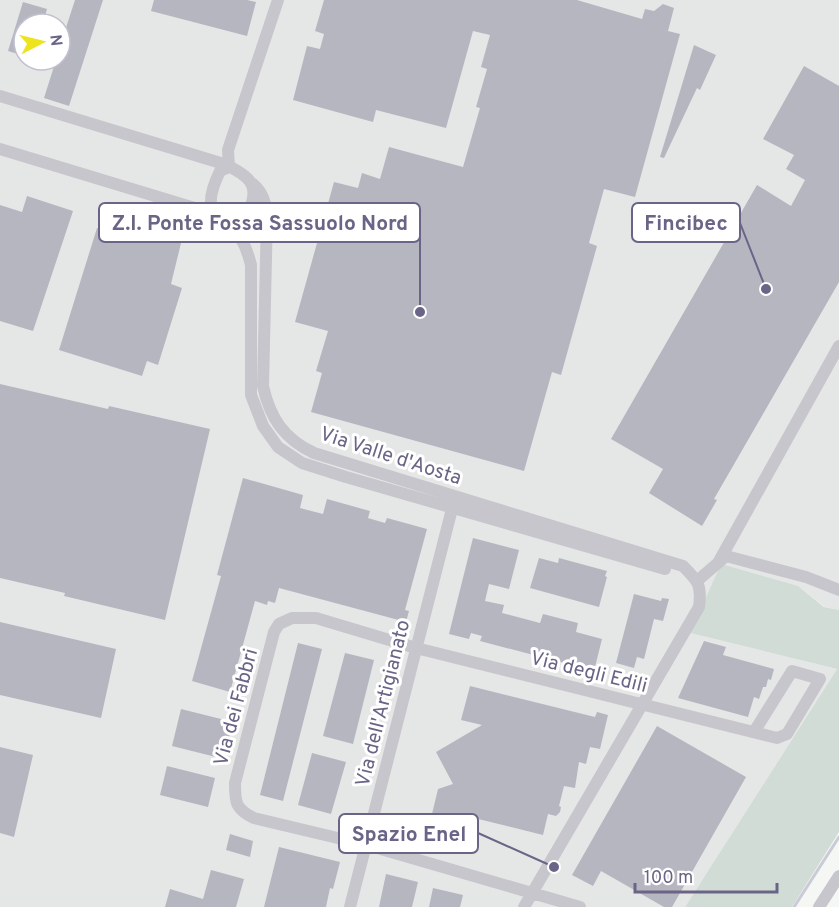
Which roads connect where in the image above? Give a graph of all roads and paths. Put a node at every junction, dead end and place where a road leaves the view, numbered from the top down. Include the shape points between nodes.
1 (278, 0) edge
2 (0, 96) edge
3 (0, 149) edge
4 (230, 167) junction
5 (253, 184) junction
6 (221, 216) junction
7 (839, 346) edge
8 (453, 509) junction
9 (718, 563) junction
10 (697, 581) junction
11 (839, 590) edge
12 (416, 648) junction
13 (643, 704) junction
14 (754, 732) junction
15 (367, 845) junction
16 (839, 876) edge
17 (531, 894) junction
18 (350, 907) edge
19 (524, 907) edge
20 (580, 907) edge
21 (819, 907) edge

1 - 4 street via 228,150
2 - 4 street, Via Valle d'Aosta
3 - 6 street, Via Valle d'Aosta
4 - 5 street, Via Valle d'Aosta
4 - 6 street, Via Valle d'Aosta via 220,171 209,201 212,210
5 - 6 street, Via Valle d'Aosta via 254,200 248,212
5 - 10 street, Via Valle d'Aosta via 261,191 267,215 263,386 270,412 297,445 683,566
6 - 8 street, Via Valle d'Aosta via 239,233 247,249 251,265 251,395 263,426 279,447 302,463
7 - 9 street
8 - 10 street, Via Valle d'Aosta
8 - 12 street, Via dell'Artigianato
9 - 10 street
9 - 11 street via 726,556
10 - 13 street via 701,593 699,607
12 - 13 street, Via degli Edili
12 - 15 street, Via dell'Artigianato
12 - 15 street, Via dei Fabbri via 316,618 292,618 279,624 235,783 235,801 243,813
13 - 14 street, Via degli Edili
13 - 17 street
14 - 14 street, Via degli Edili via 777,738 787,734 820,679 792,671
15 - 17 street
15 - 18 street, Via dell'Artigianato
16 - 21 street
17 - 19 street
17 - 20 street

